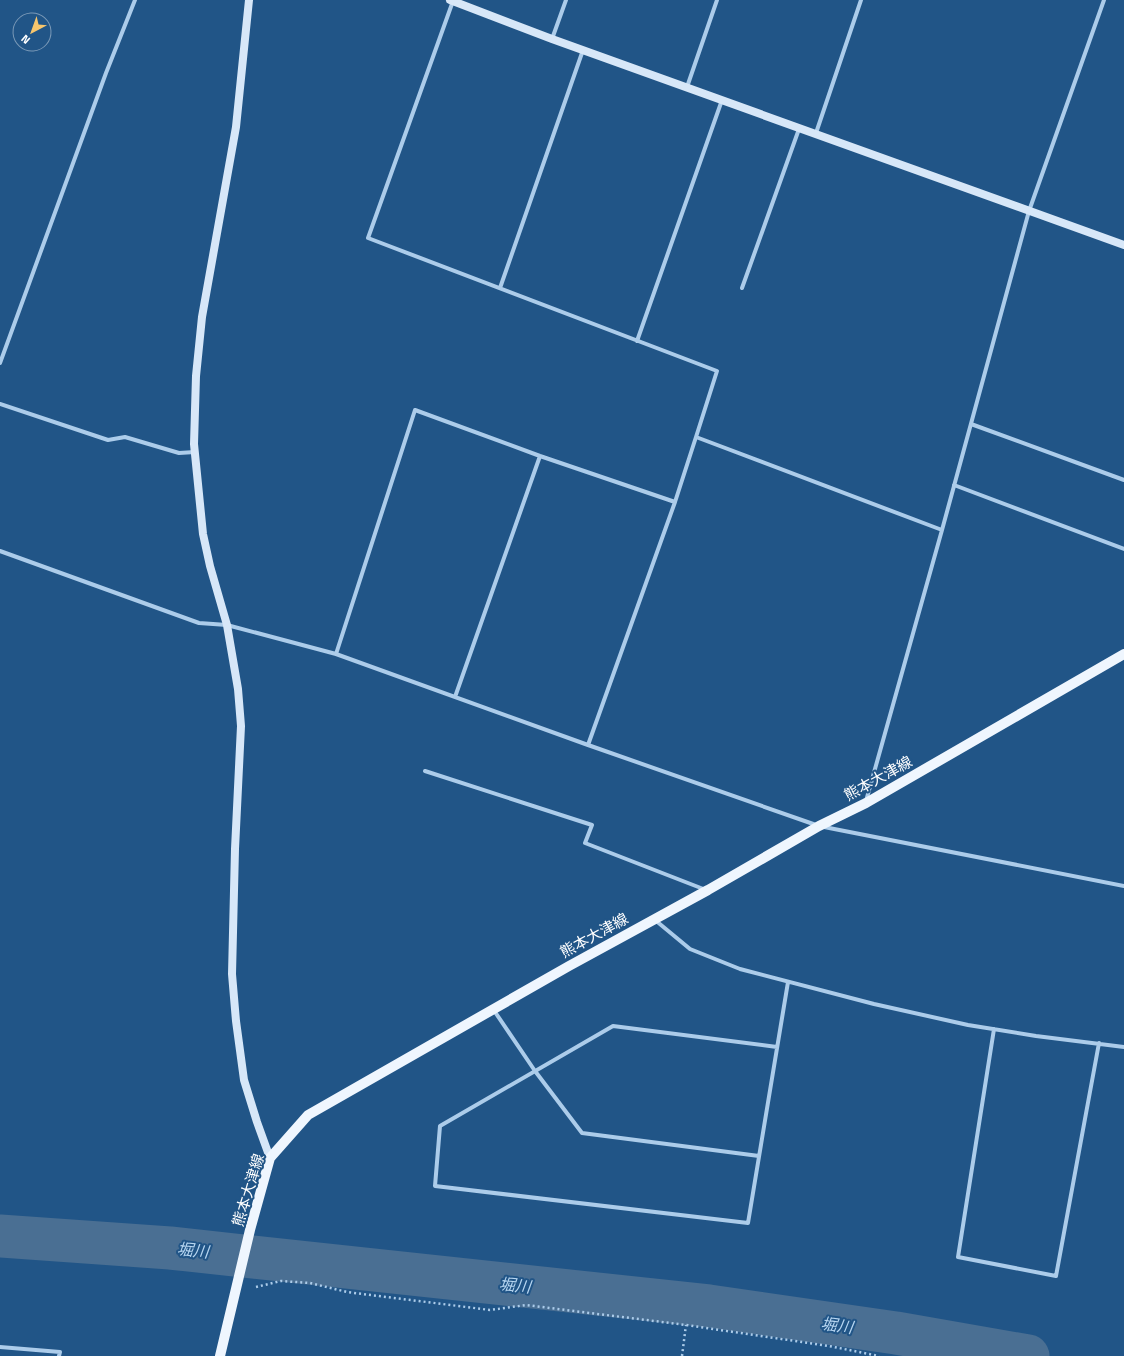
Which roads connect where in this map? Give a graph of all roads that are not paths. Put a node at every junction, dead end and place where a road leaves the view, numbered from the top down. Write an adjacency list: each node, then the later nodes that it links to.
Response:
1 (135, 0): 19 (street)
2 (248, 0): 23 (street)
3 (451, 0): 8 (street); 16 (street)
4 (566, 0): 8 (street)
5 (717, 0): 10 (street)
6 (861, 0): 13 (street)
7 (1104, 0): 14 (street)
8 (552, 39): 9 (street)
9 (583, 50): 10 (street); 16 (street)
10 (687, 87): 11 (street)
11 (722, 99): 12 (street); 18 (street)
12 (799, 128): 13 (street); 17 (street)
13 (816, 134): 14 (street)
14 (1029, 211): 15 (street); 21 (street)
15 (1124, 245)
16 (500, 288): 18 (street)
17 (742, 288)
18 (637, 341): 22 (street)
19 (0, 363)
20 (0, 404): 23 (street)
21 (971, 424): 25 (street); 26 (street)
22 (696, 437): 27 (street); 28 (street)
23 (195, 452): 31 (street)
24 (540, 456): 27 (street); 32 (street); 34 (street)
25 (1124, 480)
26 (954, 485): 28 (street); 29 (street)
27 (675, 502): 35 (street)
28 (942, 530): 37 (street)
29 (1124, 549)
30 (0, 551): 31 (street)
31 (227, 625): 32 (street); 50 (street)
32 (336, 654): 34 (street)
33 (1124, 654): 37 (main road, 熊本大津線)
34 (455, 697): 35 (street)
35 (588, 745): 38 (street)
36 (425, 771): 40 (street)
37 (866, 803): 38 (main road, 熊本大津線)
38 (819, 826): 39 (street); 40 (main road, 熊本大津線)
39 (1124, 886)
40 (708, 890): 41 (main road, 熊本大津線)
41 (654, 919): 42 (street); 43 (main road, 熊本大津線)
42 (788, 982): 44 (street); 47 (street)
43 (493, 1009): 48 (street); 50 (main road, 熊本大津線)
44 (994, 1029): 45 (street); 45 (street)
45 (1099, 1043): 46 (street)
46 (1124, 1046)
47 (777, 1047): 48 (street); 49 (street)
48 (535, 1071): 49 (street); 49 (street)
49 (759, 1156)
50 (270, 1158): 53 (main road, 熊本大津線)
51 (0, 1347): 52 (street)
52 (59, 1356)
53 (220, 1356)

